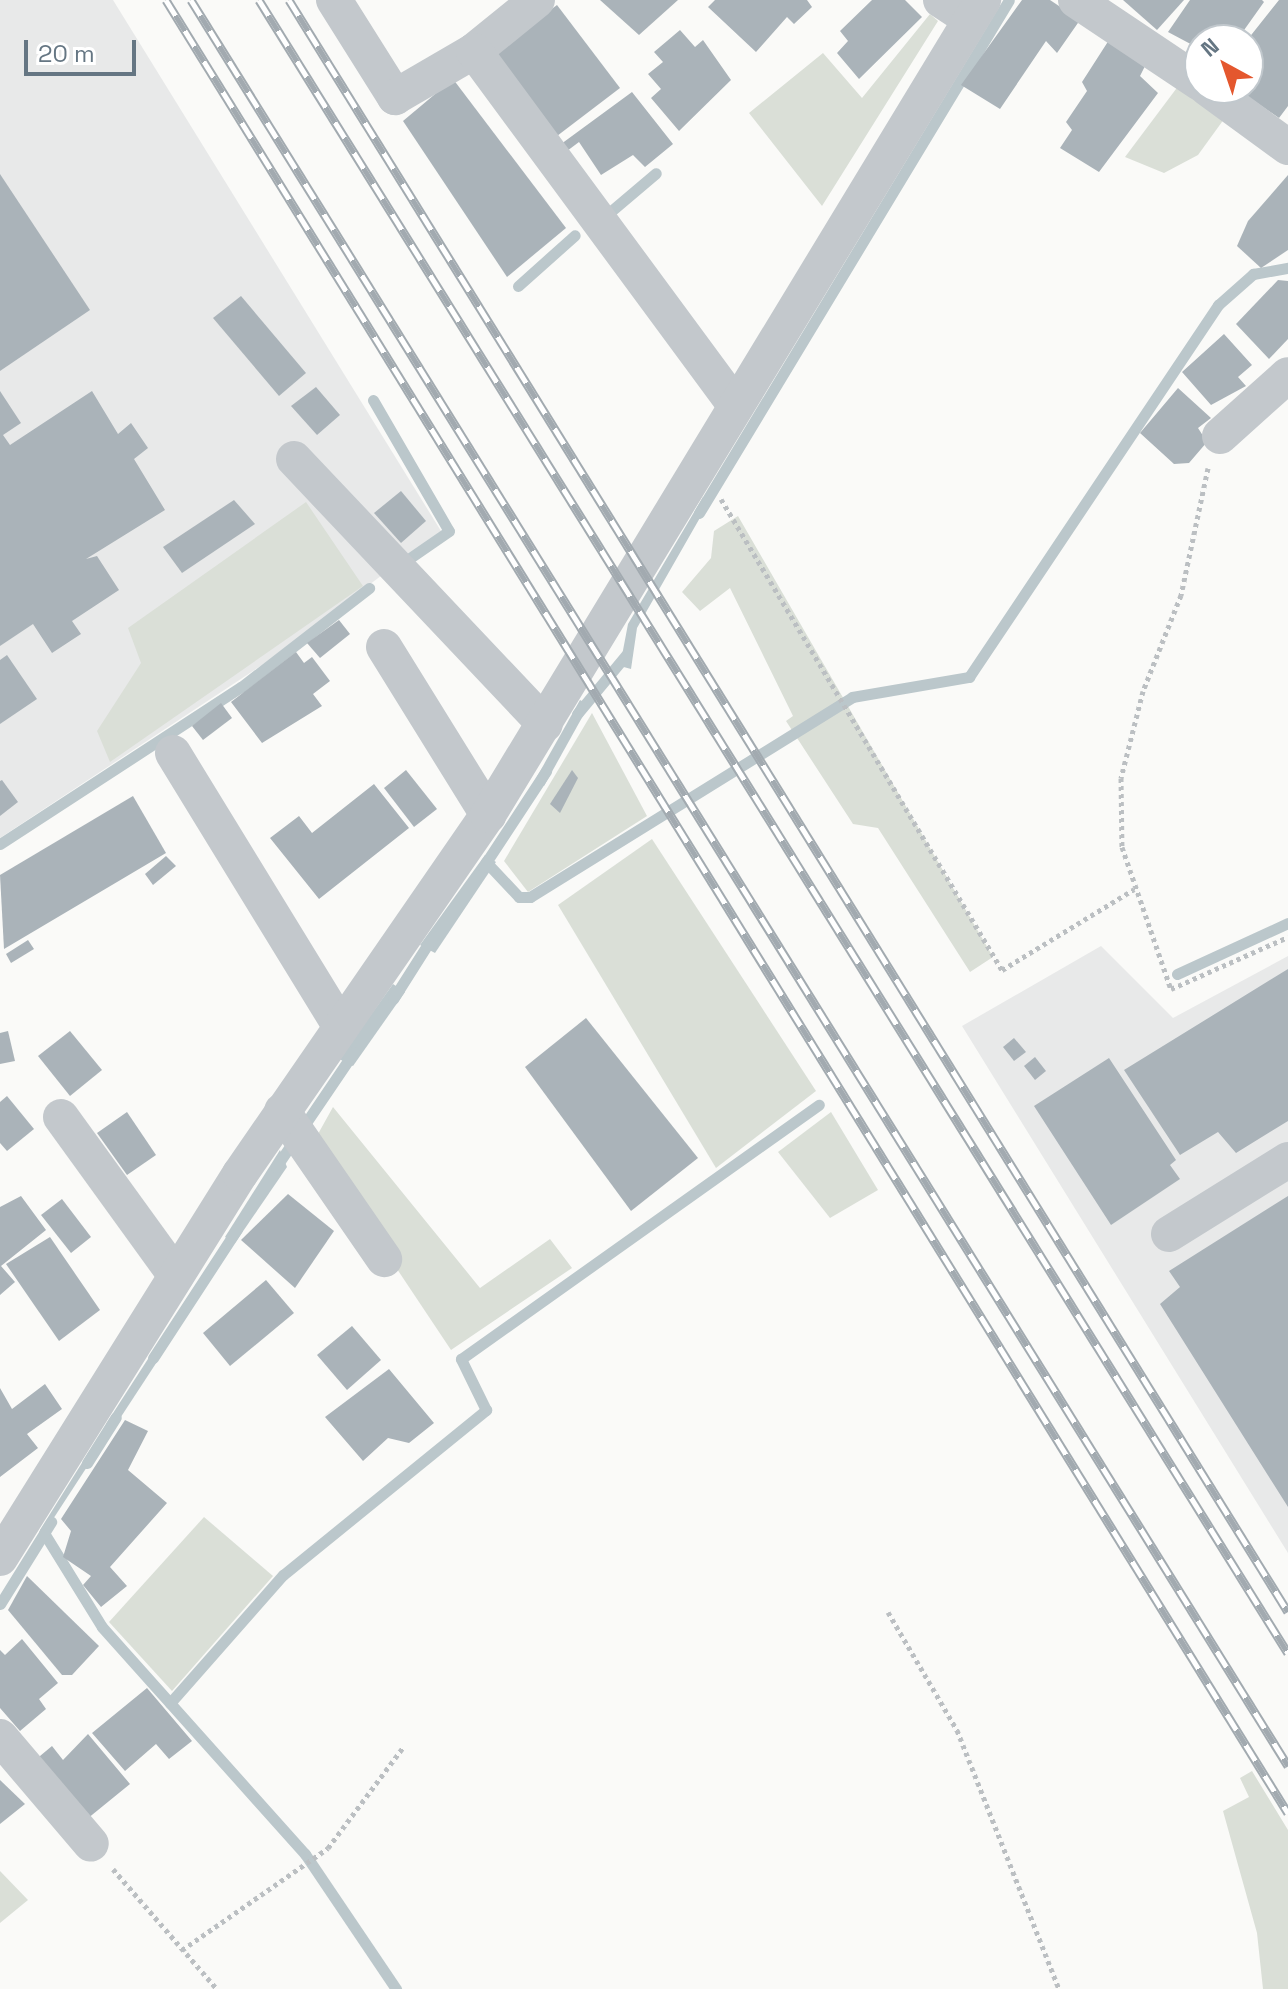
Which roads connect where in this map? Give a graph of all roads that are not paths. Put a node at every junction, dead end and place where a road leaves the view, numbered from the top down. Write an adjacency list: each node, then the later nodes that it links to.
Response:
1 (334, 0): 5 (street)
2 (537, 0): 5 (street)
3 (1076, 0): 6 (street)
4 (965, 6): 10 (street)
5 (474, 51): 10 (street)
6 (1184, 72)
7 (1229, 104): 8 (street)
8 (1288, 147)
9 (1288, 375): 11 (street)
10 (735, 405): 14 (street)
11 (1220, 436)
12 (294, 459): 14 (street)
13 (384, 647): 16 (street)
14 (545, 724): 16 (street)
15 (173, 753): 17 (street)
16 (488, 815): 17 (street)
17 (341, 1027): 18 (street)
18 (282, 1111): 22 (street); 23 (street)
19 (61, 1117): 23 (street)
20 (1288, 1160): 21 (street)
21 (1169, 1234)
22 (384, 1259)
23 (176, 1276): 24 (street)
24 (0, 1558)
25 (0, 1737): 26 (street)
26 (91, 1844)

